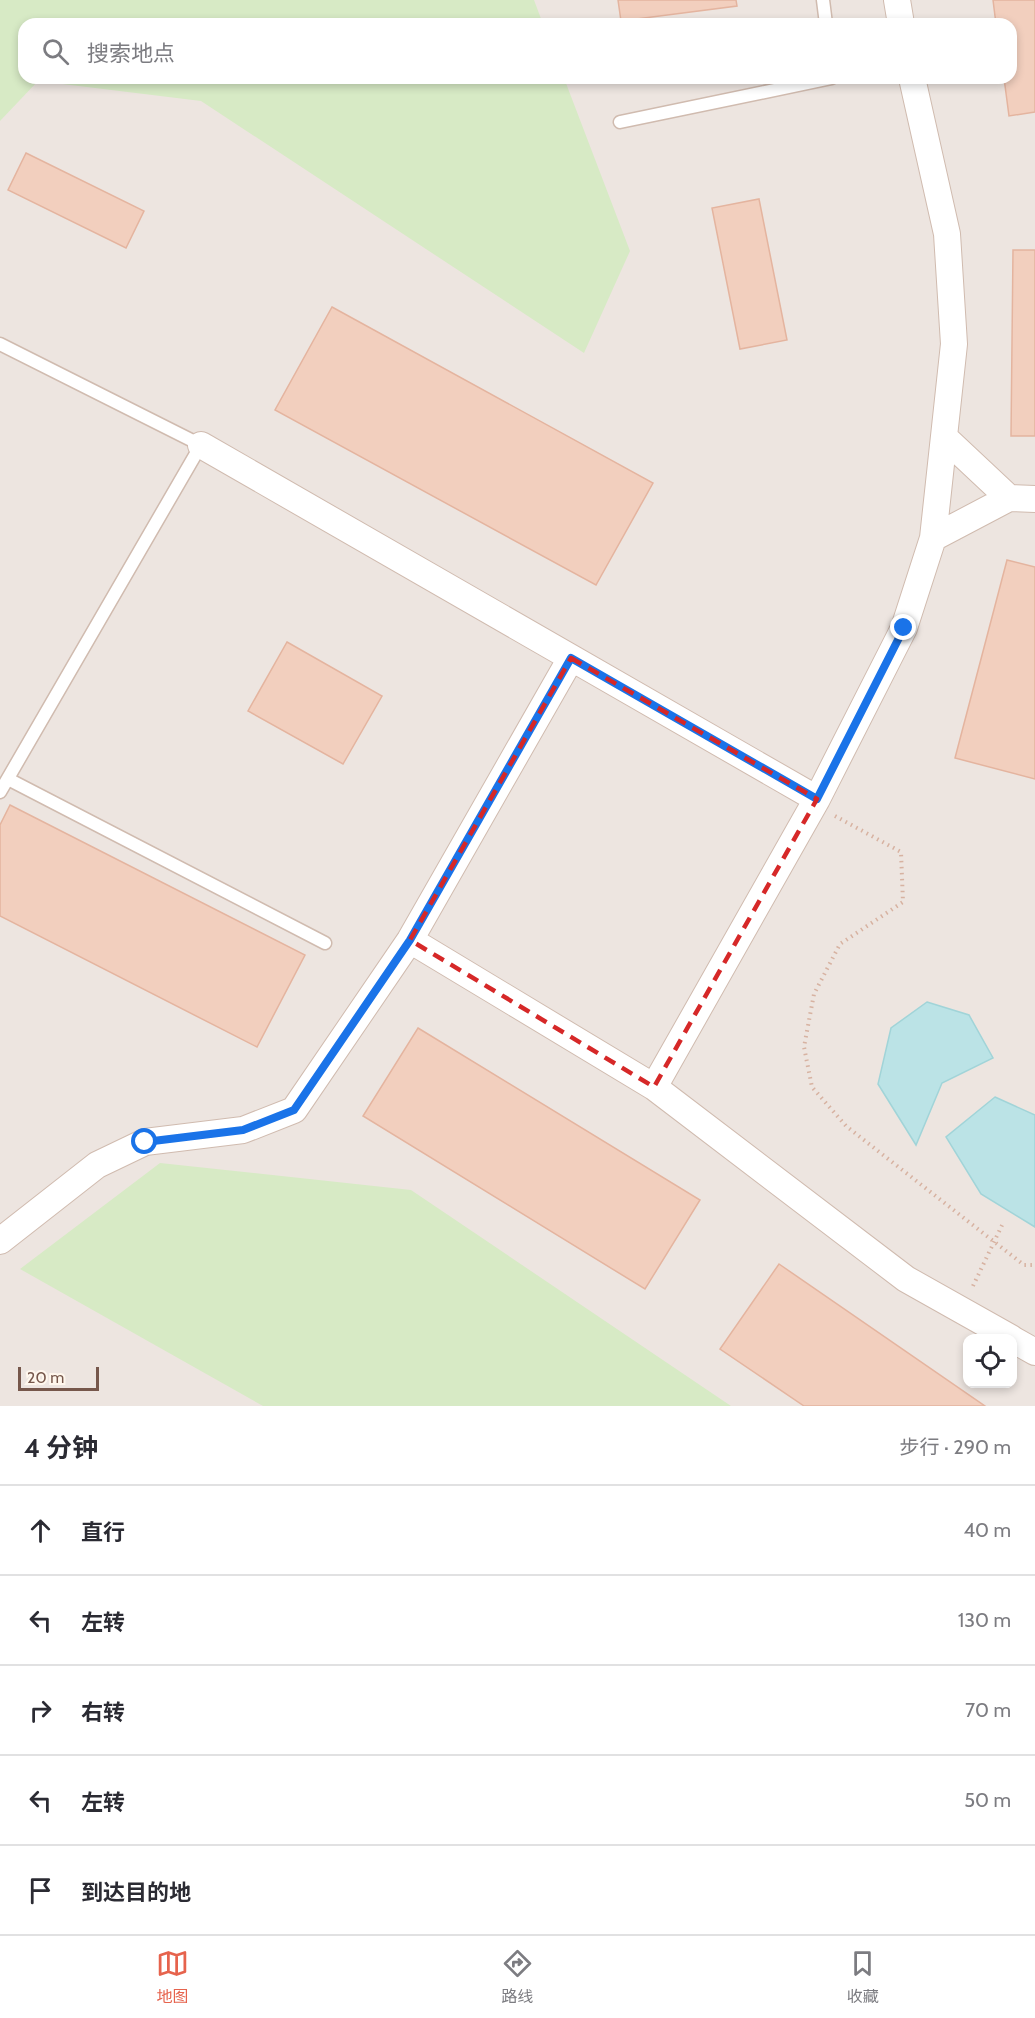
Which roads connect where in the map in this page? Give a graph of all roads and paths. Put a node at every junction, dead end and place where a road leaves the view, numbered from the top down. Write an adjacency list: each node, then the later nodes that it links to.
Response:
1 (823, 0): 3 (lane)
2 (897, 0): 4 (street)
3 (825, 18)
4 (901, 18)
5 (803, 84): 7 (lane)
6 (913, 84): 9 (street)
7 (620, 122)
8 (0, 344): 10 (lane)
9 (945, 438): 11 (street); 13 (street)
10 (201, 445): 14 (street); 15 (lane)
11 (1009, 498): 12 (street); 13 (street)
12 (1035, 498)
13 (933, 538): 17 (street)
14 (571, 658): 17 (street); 18 (street)
15 (8, 779): 16 (lane); 19 (lane)
16 (0, 792)
17 (826, 807): 20 (street); 23 (path)
18 (410, 940): 20 (street); 22 (street)
19 (325, 943)
20 (654, 1087): 25 (street)
21 (1004, 1221): 24 (path, bridge)
22 (0, 1241)
23 (1035, 1264)
24 (973, 1286)
25 (1003, 1334)
26 (1017, 1342): 27 (street)
27 (1035, 1352)

